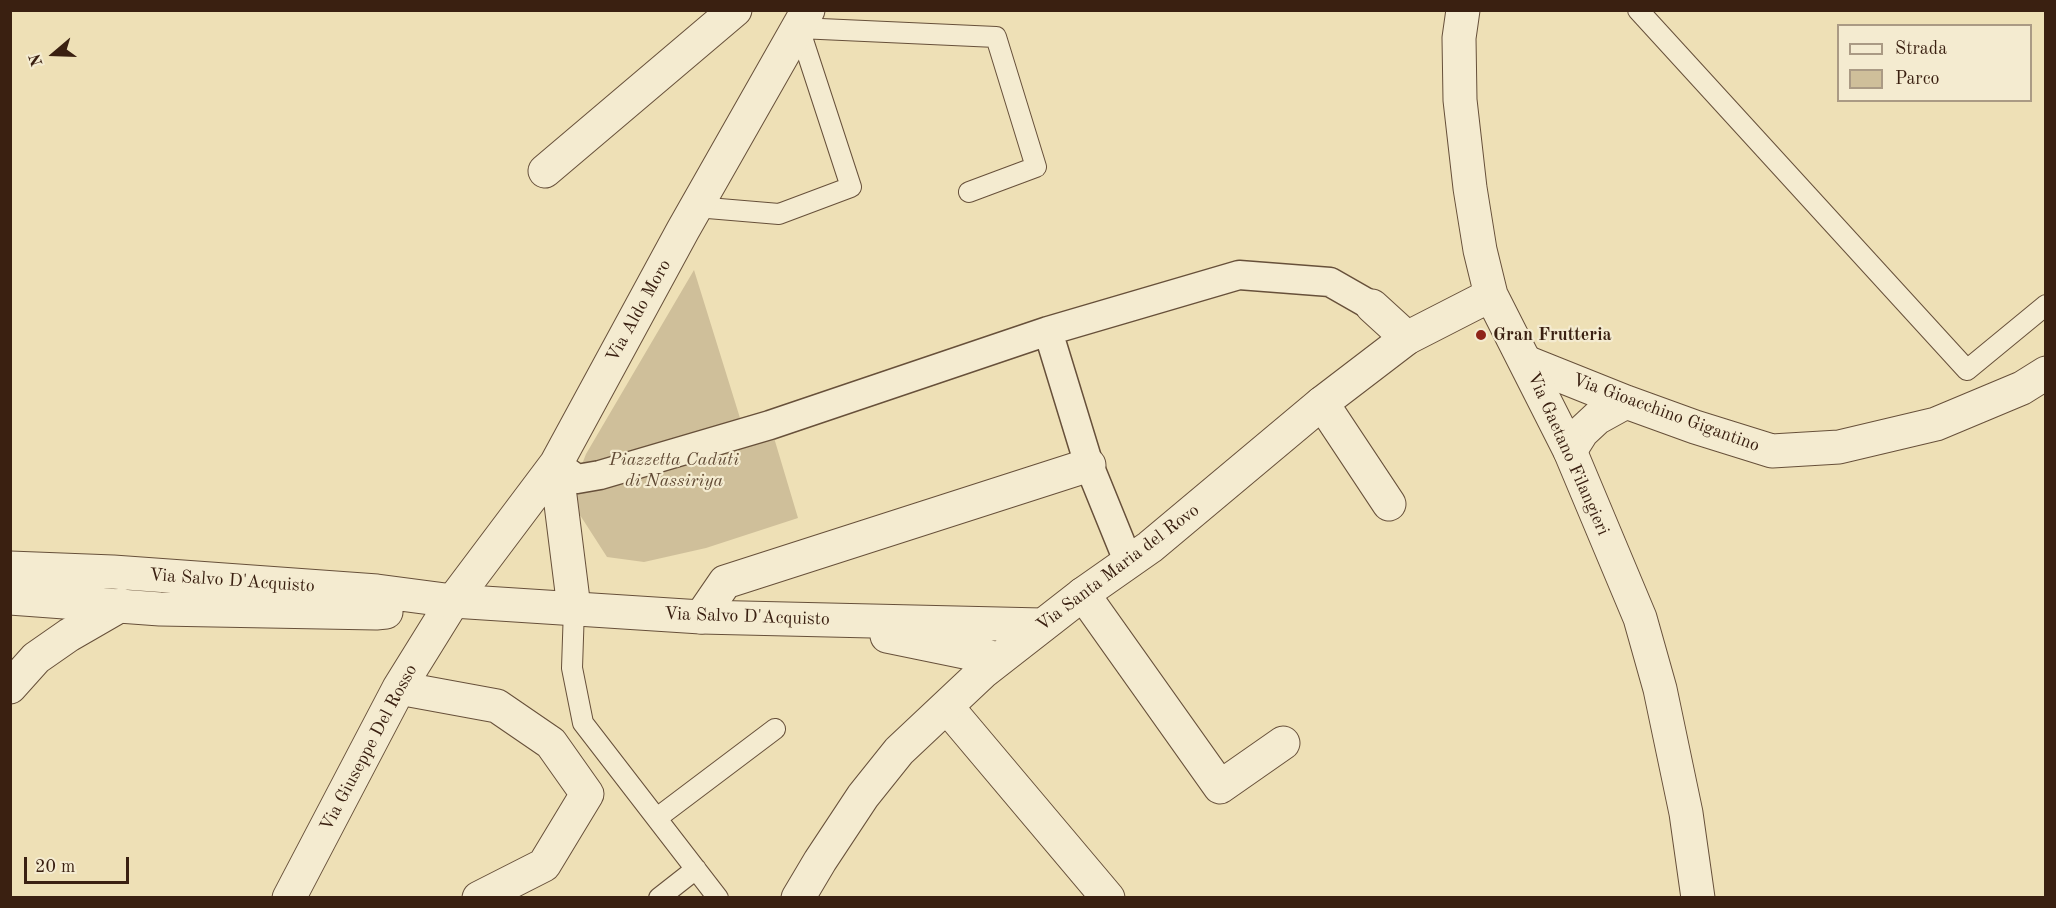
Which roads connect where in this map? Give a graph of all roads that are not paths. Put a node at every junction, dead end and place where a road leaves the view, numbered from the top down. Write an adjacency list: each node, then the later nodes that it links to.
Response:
1 (735, 10): 5 (street)
2 (1463, 10): 8 (street, Via Gaetano Filangieri)
3 (1638, 10): 9 (lane)
4 (803, 19): 6 (lane); 7 (street, Via Aldo Moro); 7 (lane)
5 (545, 171)
6 (969, 192)
7 (696, 207): 18 (street, Via Aldo Moro)
8 (1491, 295): 12 (street, Via Santa Maria del Rovo); 13 (street, Via Gaetano Filangieri)
9 (2046, 305)
10 (1372, 306): 11 (street); 12 (street)
11 (1048, 331): 18 (street); 19 (street)
12 (1407, 338): 16 (street, Via Santa Maria del Rovo)
13 (1526, 362): 15 (street, Via Gioacchino Gigantino); 17 (street, Via Gaetano Filangieri)
14 (2046, 373): 15 (street, Via Gioacchino Gigantino)
15 (1626, 402): 17 (street)
16 (1322, 403): 20 (street); 21 (street, Via Santa Maria del Rovo)
17 (1570, 451): 45 (street, Via Gaetano Filangieri)
18 (556, 465): 25 (street, Via Aldo Moro); 27 (street)
19 (1089, 465): 21 (street); 28 (street)
20 (1389, 504)
21 (1128, 561): 23 (street, Via Santa Maria del Rovo)
22 (10, 568): 25 (street, Via Salvo D'Acquisto)
23 (1083, 594): 30 (street, Via Santa Maria del Rovo); 36 (street)
24 (10, 598): 26 (street, Via Salvo D'Acquisto)
25 (453, 601): 26 (street, Via Salvo D'Acquisto); 27 (street, Via Salvo D'Acquisto); 33 (street, Via Giuseppe Del Rosso)
26 (121, 605): 32 (street)
27 (574, 608): 28 (street, Via Salvo D'Acquisto); 37 (lane)
28 (701, 617): 29 (street, Via Salvo D'Acquisto)
29 (803, 620): 30 (street, Via Salvo D'Acquisto); 31 (street)
30 (1042, 625): 31 (street, Via Santa Maria del Rovo)
31 (999, 659): 34 (street, Via Santa Maria del Rovo)
32 (10, 687)
33 (399, 688): 39 (street, Via Giuseppe Del Rosso); 40 (street)
34 (946, 707): 43 (street, Via Santa Maria del Rovo); 44 (street)
35 (775, 729): 37 (lane)
36 (1283, 742)
37 (657, 818): 38 (lane)
38 (696, 869): 41 (lane); 42 (lane)
39 (289, 897)
40 (479, 897)
41 (659, 897)
42 (718, 897)
43 (798, 897)
44 (1108, 897)
45 (1698, 897)

